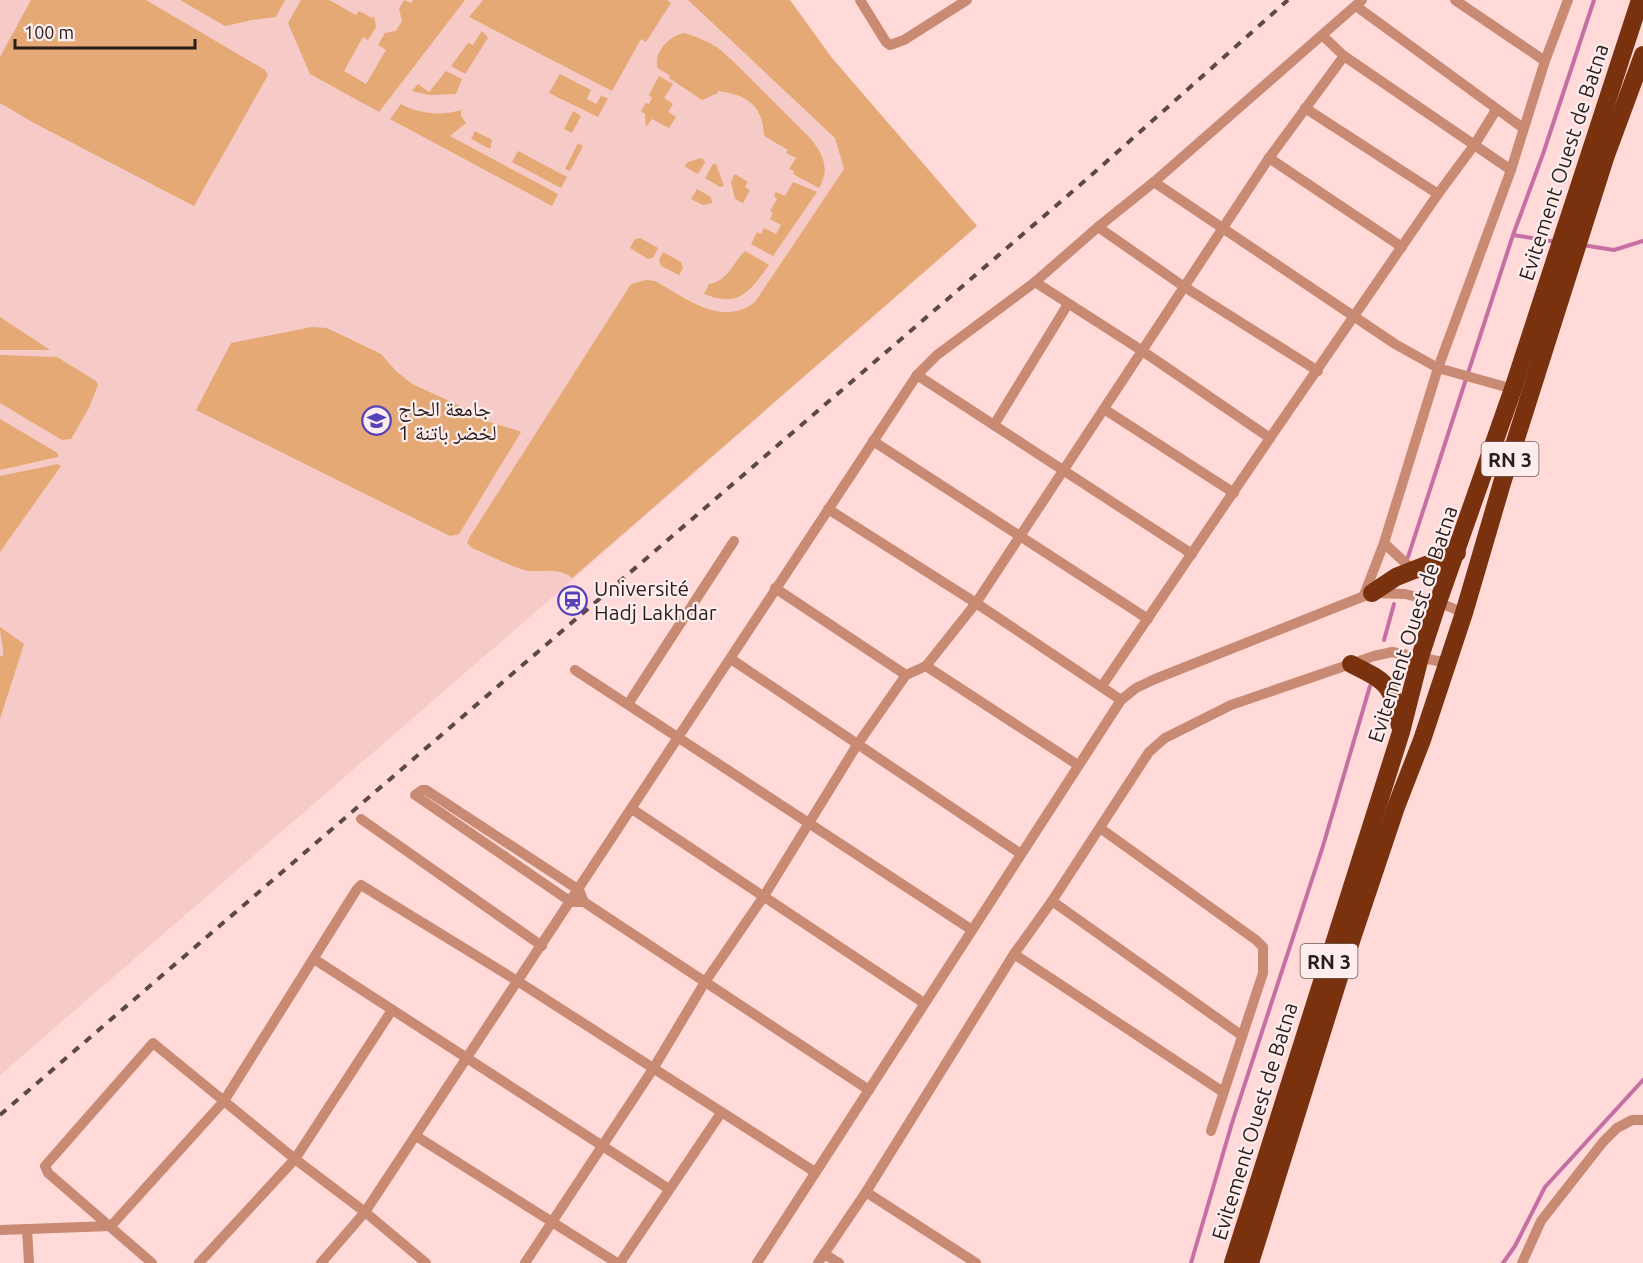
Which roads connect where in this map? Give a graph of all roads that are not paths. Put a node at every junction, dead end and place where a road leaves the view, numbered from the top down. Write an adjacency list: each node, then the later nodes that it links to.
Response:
1 (860, 0): 2 (street)
2 (967, 0)
3 (1455, 0): 10 (street)
4 (1568, 0): 10 (street)
5 (1640, 0): 22 (highway, Evitement Ouest de Batna / RN 3)
6 (1359, 3): 7 (street); 12 (street)
7 (1323, 36): 9 (street); 17 (street)
8 (1643, 55): 22 (highway, Evitement Ouest de Batna / RN 3)
9 (1344, 56): 11 (street); 14 (street)
10 (1545, 60): 13 (street)
11 (1305, 108): 15 (street); 18 (street)
12 (1496, 110): 13 (street); 14 (street)
13 (1523, 128): 16 (street)
14 (1475, 144): 16 (street); 18 (street)
15 (1269, 159): 20 (street); 21 (street)
16 (1510, 170): 28 (street)
17 (1154, 182): 19 (street); 20 (street)
18 (1438, 194): 21 (street)
19 (1098, 227): 23 (street); 24 (street)
20 (1223, 230): 24 (street); 26 (street)
21 (1402, 247): 26 (street)
22 (1568, 248): 31 (highway, Evitement Ouest de Batna / RN 3); 49 (highway, Evitement Ouest de Batna / RN 3)
23 (1035, 282): 25 (street); 30 (street)
24 (1183, 286): 27 (street); 29 (street)
25 (1068, 304): 27 (street); 33 (street)
26 (1355, 317): 28 (street); 29 (street)
27 (1141, 350): 32 (street); 34 (street)
28 (1438, 368): 31 (street); 41 (street)
29 (1318, 371): 34 (street)
30 (917, 375): 33 (street); 35 (street)
31 (1513, 389): 42 (highway, Evitement Ouest de Batna / RN 3)
32 (1104, 409): 36 (street); 37 (street)
33 (994, 425): 36 (street)
34 (1270, 438): 37 (street)
35 (873, 441): 38 (street); 39 (street)
36 (1063, 470): 39 (street); 43 (street)
37 (1234, 493): 43 (street)
38 (828, 509): 45 (street); 48 (street)
39 (1020, 536): 48 (street); 50 (street)
40 (734, 541): 60 (street)
41 (1384, 543): 44 (street); 46 (street)
42 (1457, 553): 44 (highway); 47 (highway, Evitement Ouest de Batna / RN 3)
43 (1192, 554): 50 (street)
44 (1413, 570): 46 (highway)
45 (775, 588): 52 (street); 57 (street)
46 (1368, 594): 47 (street); 59 (street)
47 (1438, 602): 49 (street); 51 (highway, Evitement Ouest de Batna / RN 3)
48 (976, 603): 55 (street); 58 (street)
49 (1464, 613): 53 (highway, Evitement Ouest de Batna / RN 3)
50 (1148, 620): 58 (street)
51 (1420, 657): 53 (street); 54 (street); 61 (highway, Evitement Ouest de Batna / RN 3)
52 (731, 659): 62 (street); 63 (street)
53 (1448, 663): 115 (highway, Evitement Ouest de Batna / RN 3)
54 (1351, 664): 61 (highway); 68 (street)
55 (926, 666): 57 (street); 64 (street)
56 (575, 670): 60 (street)
57 (906, 675): 63 (street)
58 (1102, 686): 59 (street)
59 (1121, 700): 64 (street)
60 (628, 704): 62 (street)
61 (1401, 732): 114 (highway, Evitement Ouest de Batna / RN 3)
62 (679, 737): 65 (street); 67 (street)
63 (857, 746): 67 (street); 69 (street)
64 (1078, 765): 69 (street)
65 (632, 809): 70 (street); 71 (street)
66 (361, 819): 76 (street)
67 (810, 822): 71 (street); 75 (street)
68 (1100, 828): 74 (street); 83 (street)
69 (1021, 854): 75 (street)
70 (579, 890): 72 (street); 72 (street); 73 (street)
71 (764, 896): 80 (street); 81 (street)
72 (572, 902): 73 (street); 76 (street)
73 (584, 902): 80 (street)
74 (1052, 902): 77 (street); 83 (street)
75 (972, 930): 81 (street)
76 (542, 946): 79 (street)
77 (1014, 954): 87 (street); 97 (street)
78 (314, 959): 79 (street); 82 (street); 88 (street)
79 (519, 982): 84 (street); 85 (street)
80 (705, 982): 85 (street); 86 (street)
81 (924, 1003): 86 (street)
82 (392, 1010): 84 (street); 94 (street)
83 (1241, 1035): 87 (street)
84 (468, 1059): 92 (street); 93 (street)
85 (653, 1069): 89 (street); 93 (street)
86 (869, 1090): 95 (street)
87 (1222, 1092): 91 (street)
88 (224, 1101): 94 (street); 100 (street); 100 (street)
89 (721, 1113): 95 (street); 96 (street)
90 (1643, 1120): 116 (street)
91 (1211, 1131)
92 (416, 1136): 98 (street); 99 (street)
93 (603, 1146): 96 (street); 99 (street)
94 (295, 1160): 98 (street); 106 (street)
95 (815, 1172): 111 (street)
96 (669, 1189): 110 (street)
97 (866, 1192): 103 (street); 113 (street)
98 (365, 1212): 107 (street); 108 (street)
99 (553, 1221): 109 (street); 110 (street)
100 (111, 1226): 101 (street); 105 (street)
101 (27, 1229): 102 (street); 104 (street)
102 (0, 1230)
103 (821, 1258): 112 (street)
104 (29, 1263)
105 (152, 1263)
106 (199, 1263)
107 (321, 1263)
108 (428, 1263)
109 (525, 1263)
110 (619, 1263)
111 (757, 1263)
112 (839, 1263)
113 (976, 1263)
114 (1233, 1263)
115 (1250, 1263)
116 (1522, 1263)

